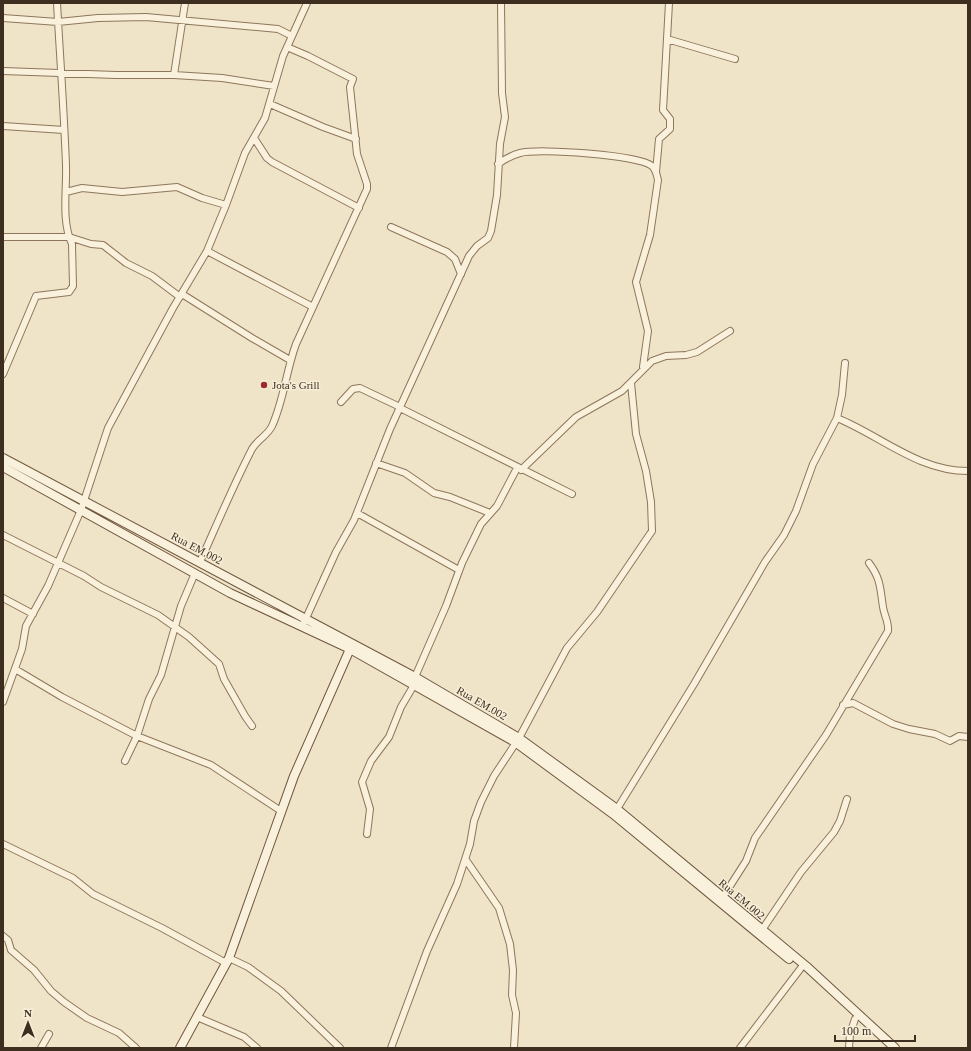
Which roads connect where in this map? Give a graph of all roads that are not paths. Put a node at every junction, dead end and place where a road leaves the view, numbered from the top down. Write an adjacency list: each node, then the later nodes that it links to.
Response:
1 (57, 3): 8 (street)
2 (185, 3): 7 (street)
3 (307, 3): 9 (street)
4 (501, 3): 22 (street)
5 (669, 3): 10 (street)
6 (3, 18): 8 (street)
7 (181, 19): 8 (street); 9 (street); 15 (street)
8 (58, 22): 14 (street)
9 (292, 36): 11 (street)
10 (667, 39): 12 (street); 23 (street)
11 (287, 47): 16 (street); 21 (street)
12 (735, 59)
13 (3, 71): 14 (street)
14 (61, 74): 15 (street); 19 (street)
15 (174, 75): 16 (street)
16 (274, 86): 17 (street)
17 (270, 104): 20 (street); 21 (street)
18 (3, 126): 19 (street)
19 (64, 130): 24 (street)
20 (254, 138): 25 (street); 26 (street)
21 (356, 139): 26 (street)
22 (498, 164): 23 (street); 31 (street)
23 (656, 172): 37 (street)
24 (66, 192): 25 (street); 29 (street)
25 (226, 205): 30 (street)
26 (359, 208): 33 (street)
27 (391, 226): 31 (street)
28 (3, 237): 29 (street)
29 (69, 237): 32 (street); 38 (street)
30 (207, 251): 32 (street); 33 (street)
31 (461, 274): 41 (street)
32 (181, 296): 35 (street); 49 (street)
33 (313, 307): 35 (street)
34 (730, 331): 37 (street)
35 (290, 360): 54 (street)
36 (845, 363): 42 (street)
37 (644, 368): 39 (street)
38 (3, 374)
39 (631, 383): 46 (street); 72 (street)
40 (341, 402): 41 (street)
41 (400, 407): 44 (street); 46 (street)
42 (836, 418): 47 (street); 75 (street)
43 (3, 458): 49 (street, Rua EM.002)
44 (376, 463): 51 (street); 52 (street)
45 (3, 467): 50 (street, Rua EM.002)
46 (519, 469): 48 (street); 52 (street)
47 (968, 471)
48 (572, 494)
49 (84, 501): 50 (street); 54 (street, Rua EM.002)
50 (81, 510): 55 (street); 58 (street, Rua EM.002)
51 (357, 513): 57 (street); 61 (street)
52 (490, 513): 57 (street)
53 (3, 535): 55 (street)
54 (200, 562): 61 (street, Rua EM.002)
55 (58, 563): 60 (street); 63 (street)
56 (870, 563): 68 (street)
57 (459, 570): 66 (street)
58 (195, 573): 62 (street, Rua EM.002); 63 (street)
59 (3, 598): 60 (street)
60 (33, 614): 65 (street)
61 (306, 619): 62 (street); 66 (street, Rua EM.002)
62 (302, 627): 64 (street, Rua EM.002)
63 (175, 628): 69 (street); 70 (street)
64 (350, 649): 66 (street, Rua EM.002); 76 (street)
65 (15, 669): 67 (street); 70 (street)
66 (415, 681): 72 (street, Rua EM.002); 77 (street)
67 (3, 701)
68 (843, 705): 71 (street); 80 (street)
69 (252, 726)
70 (137, 736): 73 (street); 76 (street)
71 (968, 737)
72 (517, 740): 75 (street, Rua EM.002); 79 (street); 84 (street, Rua EM.002)
73 (125, 761)
74 (847, 799): 81 (street)
75 (617, 810): 80 (street, Rua EM.002)
76 (281, 811): 83 (street)
77 (367, 834)
78 (3, 844): 83 (street)
79 (466, 860): 93 (street); 94 (street)
80 (723, 898): 81 (street, Rua EM.002)
81 (762, 930): 98 (street, Rua EM.002)
82 (3, 936): 89 (street)
83 (227, 961): 85 (street); 92 (street)
84 (801, 968): 86 (street, Rua EM.002); 95 (street)
85 (197, 1017): 90 (street); 91 (street)
86 (855, 1019): 96 (street); 97 (street, Rua EM.002)
87 (49, 1034): 88 (street)
88 (41, 1048)
89 (136, 1048)
90 (180, 1048)
91 (257, 1048)
92 (340, 1048)
93 (391, 1048)
94 (514, 1048)
95 (740, 1048)
96 (849, 1048)
97 (888, 1048)
98 (896, 1048)

